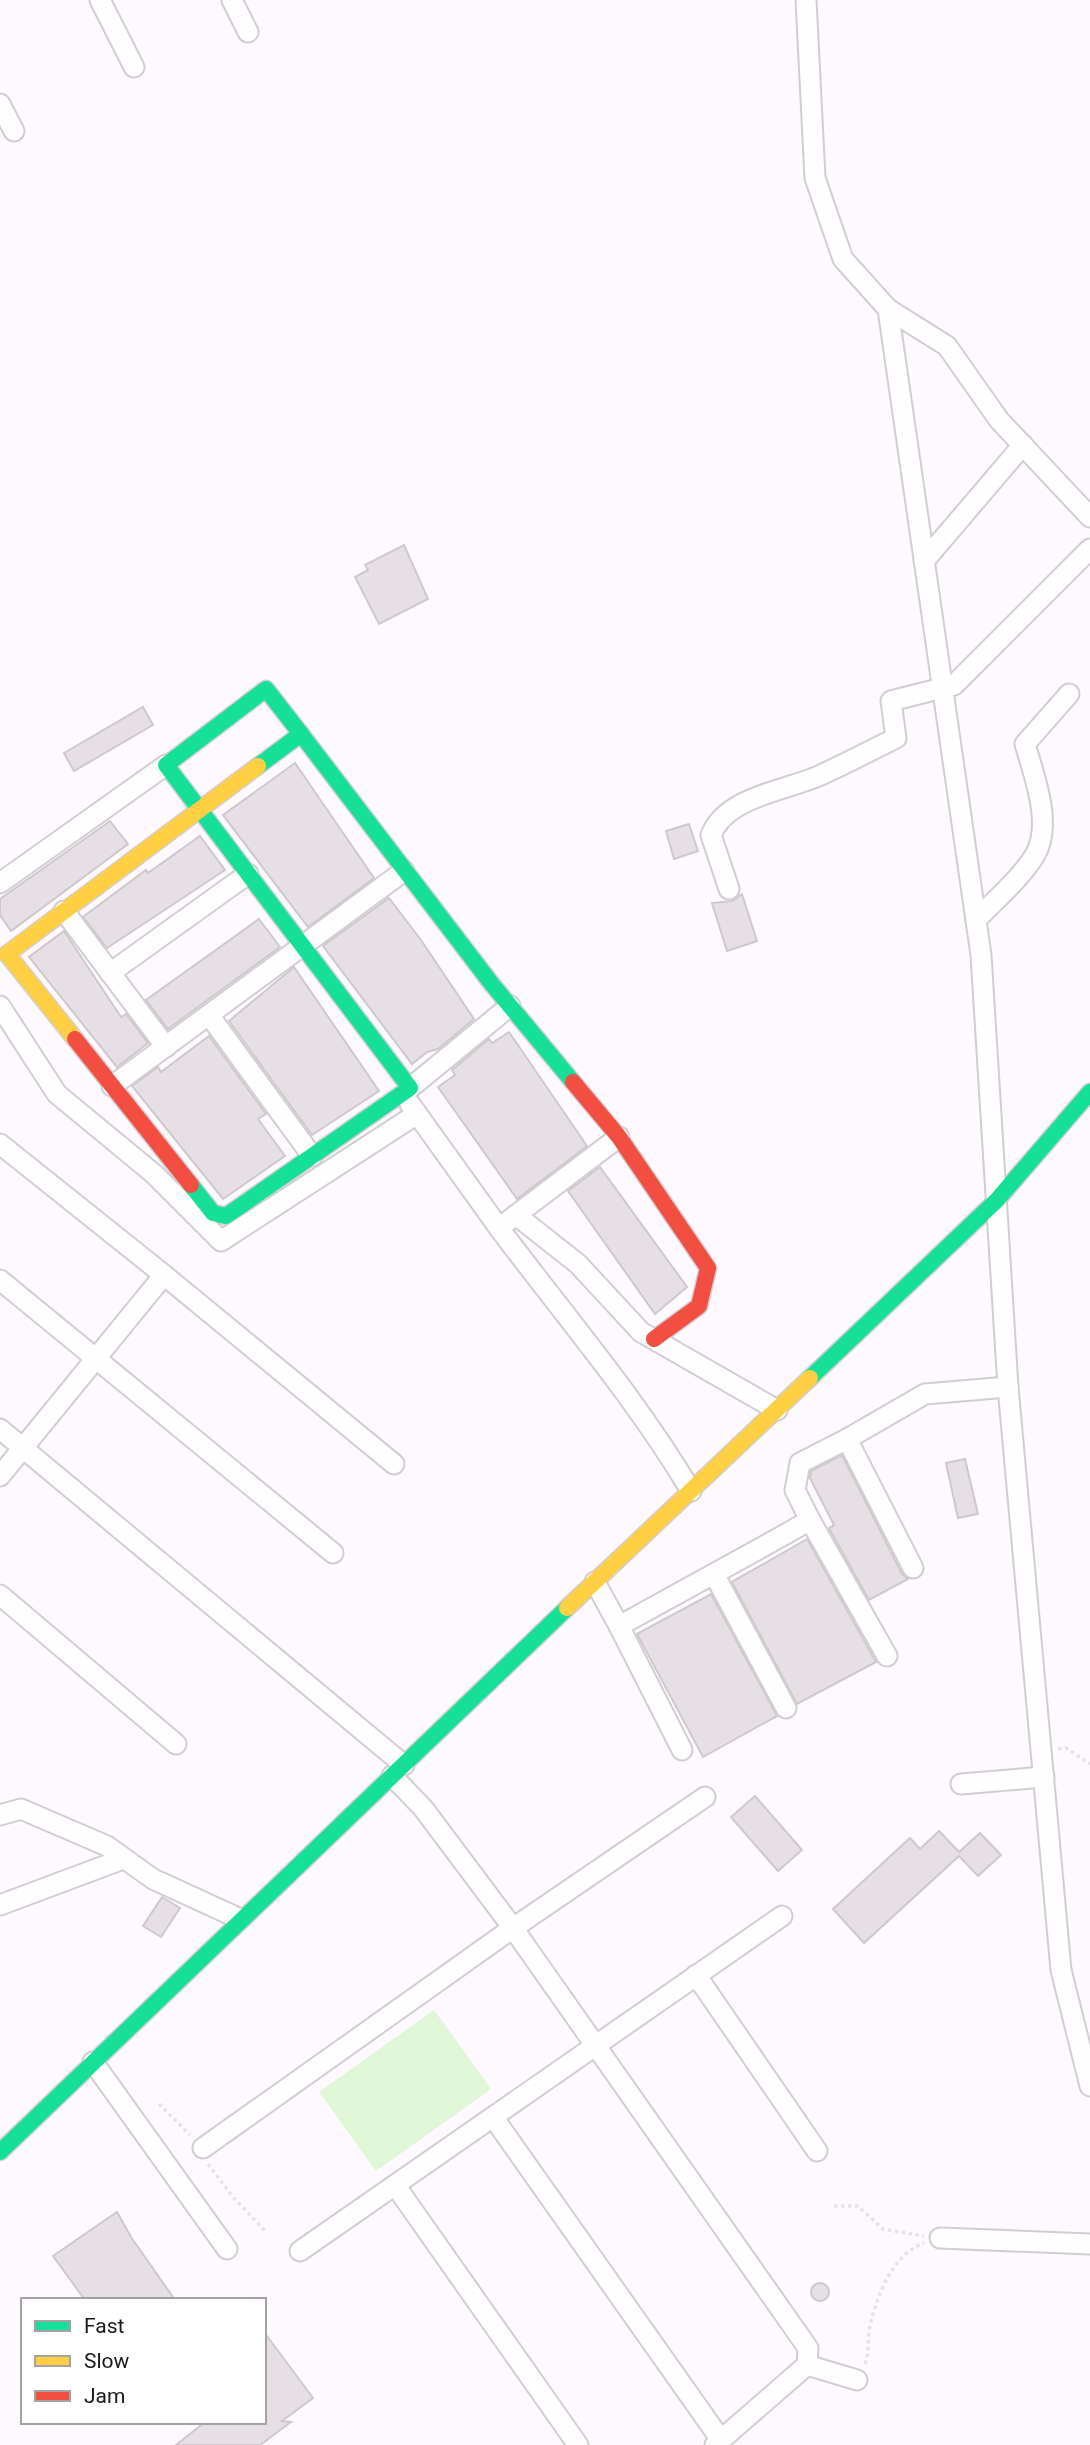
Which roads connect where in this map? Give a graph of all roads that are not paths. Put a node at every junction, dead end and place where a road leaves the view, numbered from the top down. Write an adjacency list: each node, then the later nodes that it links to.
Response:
1 (100, 0): 5 (street)
2 (232, 0): 4 (street)
3 (806, 0): 8 (street)
4 (248, 32)
5 (134, 66)
6 (0, 104): 7 (street)
7 (14, 131)
8 (888, 309): 9 (street); 12 (street)
9 (1023, 445): 10 (street); 12 (street)
10 (1090, 517)
11 (1090, 549): 13 (street)
12 (924, 561): 13 (street)
13 (943, 688): 21 (street); 23 (street)
14 (1069, 694): 23 (street)
15 (301, 734): 16 (street); 17 (street); 18 (street)
16 (166, 765): 17 (street); 20 (street)
17 (200, 810): 19 (street); 22 (street)
18 (404, 871): 25 (street); 28 (street)
19 (248, 874): 25 (street); 26 (street)
20 (0, 883)
21 (729, 888)
22 (64, 911): 24 (street); 26 (street)
23 (976, 920): 38 (street)
24 (4, 947): 31 (street)
25 (304, 947): 29 (street); 32 (street)
26 (110, 972): 30 (street)
27 (0, 1006): 34 (street)
28 (510, 1006): 32 (street); 35 (street)
29 (209, 1015): 30 (street); 37 (street)
30 (166, 1047): 31 (street)
31 (112, 1086): 37 (street)
32 (406, 1091): 34 (street); 37 (street)
33 (1090, 1092): 38 (street)
34 (418, 1114): 40 (street)
35 (619, 1137): 39 (street); 43 (street)
36 (0, 1144): 41 (street)
37 (312, 1156)
38 (997, 1200): 45 (street); 46 (street)
39 (516, 1215): 40 (street); 43 (street)
40 (499, 1228): 52 (street)
41 (164, 1275): 44 (street); 50 (street)
42 (0, 1280): 44 (street)
43 (654, 1339): 46 (street)
44 (97, 1358): 49 (street); 54 (street)
45 (1008, 1387): 48 (street); 65 (street)
46 (777, 1410): 52 (street)
47 (0, 1429): 49 (street)
48 (847, 1439): 53 (street); 55 (street)
49 (24, 1449): 51 (street); 64 (street)
50 (394, 1464)
51 (0, 1476)
52 (691, 1491): 57 (street)
53 (810, 1520): 56 (street); 60 (street)
54 (333, 1553)
55 (913, 1568)
56 (714, 1574): 59 (street); 61 (street)
57 (596, 1582): 59 (street); 64 (street)
58 (0, 1595): 62 (street)
59 (619, 1626): 63 (street)
60 (887, 1656)
61 (786, 1708)
62 (176, 1744)
63 (682, 1750)
64 (398, 1770): 72 (street); 73 (street)
65 (1044, 1777): 66 (street); 77 (street)
66 (961, 1784)
67 (705, 1797): 73 (street)
68 (0, 1815): 69 (street)
69 (123, 1859): 70 (street); 72 (street)
70 (0, 1905)
71 (782, 1916): 74 (street)
72 (238, 1918): 76 (street)
73 (513, 1928): 75 (street); 79 (street)
74 (696, 1975): 75 (street); 80 (street)
75 (594, 2046): 78 (street); 87 (street)
76 (93, 2062): 81 (street); 85 (street)
77 (1090, 2086)
78 (493, 2117): 82 (street); 89 (street)
79 (204, 2148)
80 (817, 2151)
81 (0, 2152)
82 (395, 2185): 86 (street); 90 (street)
83 (940, 2238): 84 (street)
84 (1090, 2244)
85 (227, 2249)
86 (300, 2252)
87 (807, 2365): 88 (street); 89 (street)
88 (857, 2380)
89 (718, 2443)
90 (578, 2445)

